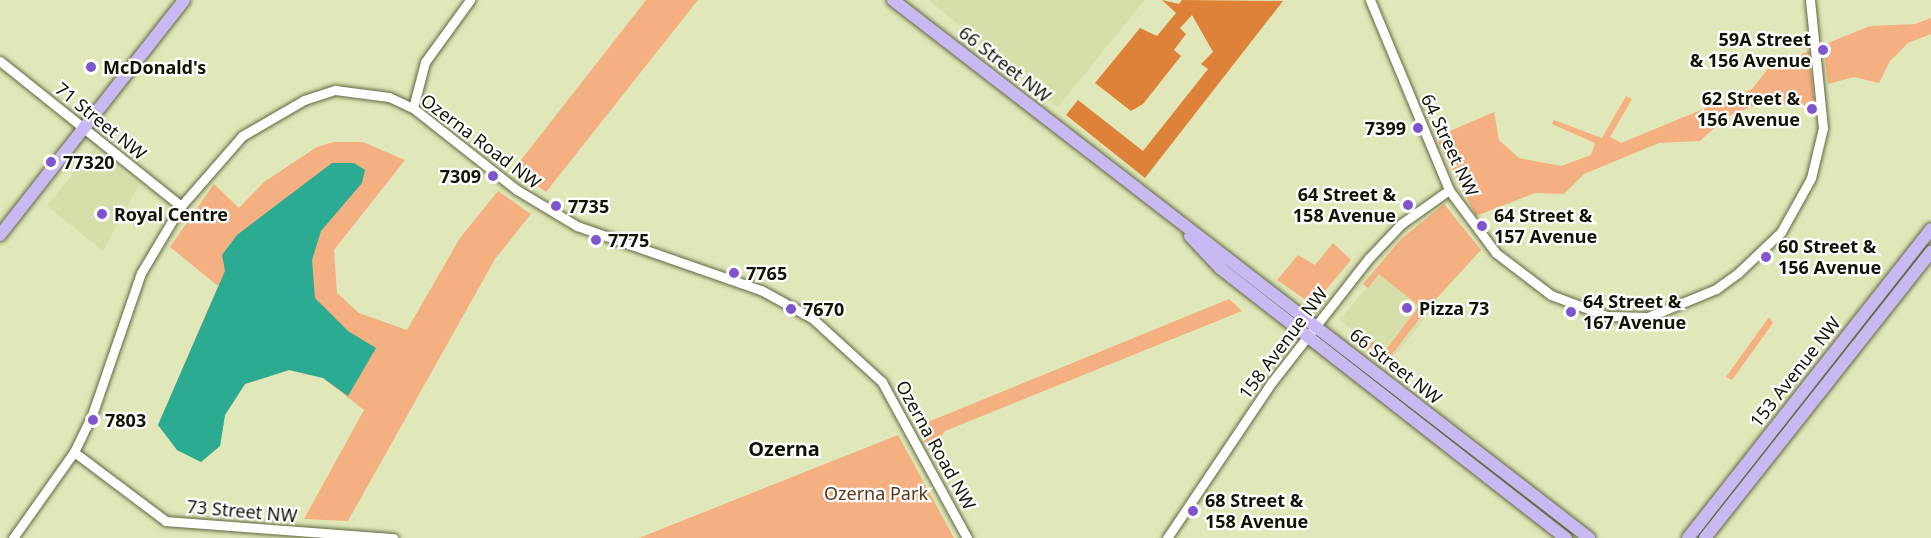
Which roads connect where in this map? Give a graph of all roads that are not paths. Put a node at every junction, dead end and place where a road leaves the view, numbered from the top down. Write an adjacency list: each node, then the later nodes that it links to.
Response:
1 (184, 0): 8 (main road)
2 (470, 0): 7 (street)
3 (893, 0): 14 (main road, 66 Street NW)
4 (1370, 0): 9 (street, 64 Street NW)
5 (1810, 0): 9 (street, 64 Street NW)
6 (0, 61): 8 (street, 71 Street NW)
7 (413, 108): 10 (street, Ozerna Road NW); 20 (street, Ozerna Road NW)
8 (84, 129): 10 (street, 71 Street NW); 12 (main road)
9 (1449, 190): 14 (street, 158 Avenue NW)
10 (181, 206): 15 (street, Ozerna Road NW)
11 (1931, 229): 16 (main road, 153 Avenue NW)
12 (0, 235)
13 (1931, 252): 27 (main road, 153 Avenue NW)
14 (1312, 332): 17 (main road, 66 Street NW); 21 (street, 158 Avenue NW); 24 (main road, 66 Street NW)
15 (74, 452): 18 (street, Ozerna Road NW); 19 (street, 73 Street NW)
16 (1746, 465): 25 (main road); 26 (main road, 153 Avenue NW)
17 (1526, 507): 22 (main road); 23 (main road, 66 Street NW)
18 (13, 538)
19 (393, 538)
20 (967, 538)
21 (1167, 538)
22 (1557, 538)
23 (1566, 538)
24 (1589, 538)
25 (1680, 538)
26 (1688, 538)
27 (1705, 538)

